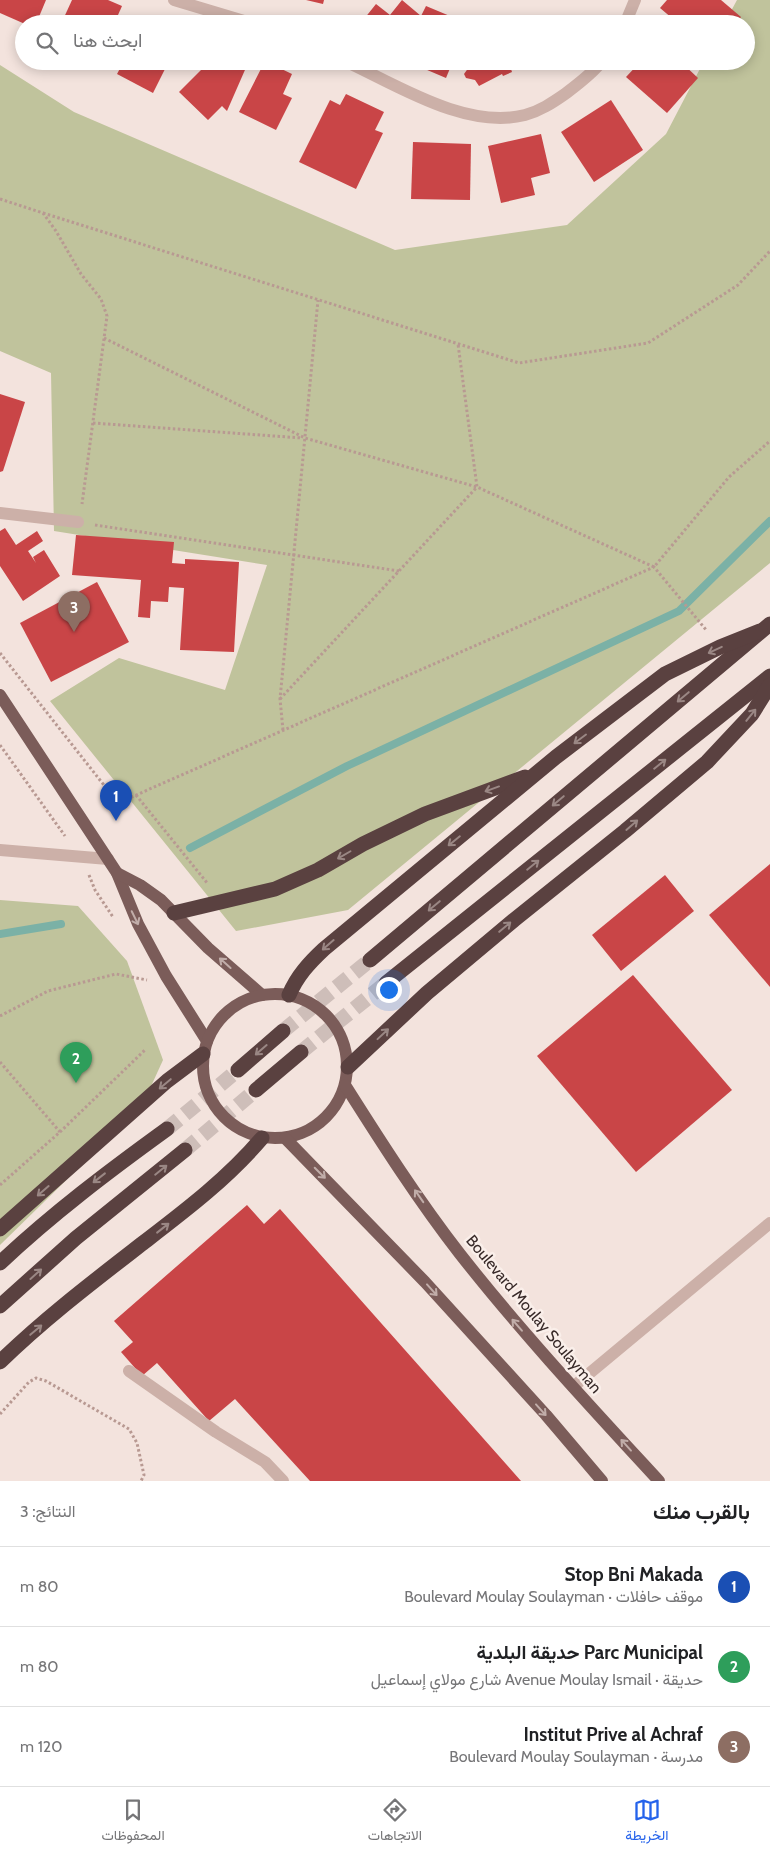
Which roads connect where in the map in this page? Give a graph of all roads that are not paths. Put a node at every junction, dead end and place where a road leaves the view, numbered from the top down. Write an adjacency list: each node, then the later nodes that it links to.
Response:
1 (174, 0): 3 (street)
2 (636, 0): 4 (street)
3 (224, 15)
4 (629, 15)
5 (364, 70): 6 (street)
6 (593, 70)
7 (0, 513): 8 (street)
8 (78, 522)
9 (765, 628): 13 (highway, one-way to 13); 18 (highway, one-way to 18)
10 (770, 676): 19 (highway, one-way to 10)
11 (770, 685): 25 (highway, one-way to 11)
12 (0, 695): 15 (main road)
13 (538, 773): 17 (highway, one-way to 17); 21 (highway, one-way to 21)
14 (0, 850): 15 (street)
15 (108, 859): 16 (main road)
16 (117, 873): 17 (main road); 23 (main road, one-way to 23)
17 (174, 913): 20 (main road, one-way to 17)
18 (370, 960)
19 (386, 983)
20 (262, 995): 21 (main road); 23 (main road)
21 (289, 995): 25 (main road)
22 (283, 1031): 26 (highway, one-way to 26)
23 (205, 1048): 30 (main road); 34 (highway, one-way to 34)
24 (301, 1052): 28 (highway)
25 (348, 1067): 27 (main road)
26 (238, 1070)
27 (345, 1085): 31 (main road); 39 (main road, Boulevard Moulay Soulayman, one-way to 27)
28 (256, 1090)
29 (167, 1129): 35 (highway, one-way to 35)
30 (262, 1138): 31 (main road); 37 (highway, one-way to 30)
31 (285, 1138): 41 (main road, one-way to 41)
32 (185, 1150): 36 (highway, one-way to 32)
33 (770, 1223): 39 (street)
34 (0, 1229)
35 (0, 1263)
36 (0, 1306)
37 (0, 1362)
38 (129, 1371): 40 (street)
39 (573, 1387): 42 (main road, Boulevard Moulay Soulayman, one-way to 39)
40 (282, 1481)
41 (602, 1481)
42 (659, 1481)

